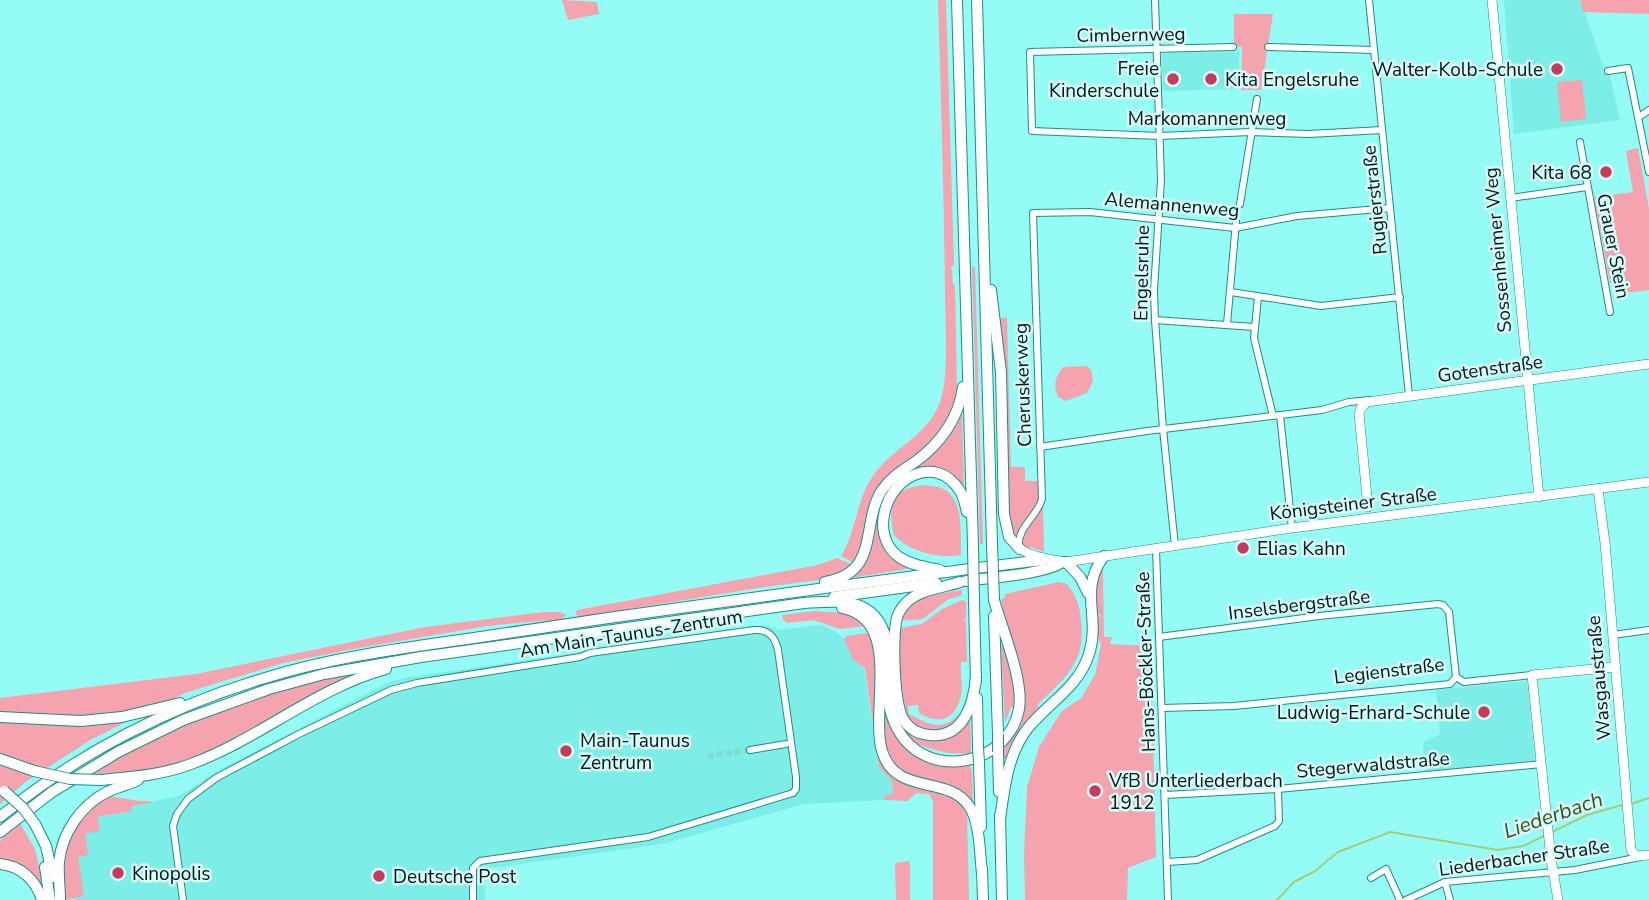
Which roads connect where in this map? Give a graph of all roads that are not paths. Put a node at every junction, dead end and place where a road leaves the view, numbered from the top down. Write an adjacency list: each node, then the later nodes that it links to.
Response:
1 (957, 0): 35 (highway)
2 (977, 0): 27 (highway)
3 (1154, 0): 8 (street, Engelsruhe)
4 (1369, 0): 9 (street, Rugierstraße)
5 (1492, 0): 21 (street, Sossenheimer Weg)
6 (1233, 47): 8 (street, Cimbernweg)
7 (1268, 47): 9 (street)
8 (1156, 50): 15 (street, Cimbernweg); 17 (street, Engelsruhe)
9 (1374, 50): 14 (street, Rugierstraße)
10 (1608, 71): 13 (street)
11 (1257, 99): 16 (street)
12 (1649, 110): 13 (street)
13 (1639, 117): 19 (street)
14 (1382, 130): 16 (street, Markomannenweg); 23 (street, Rugierstraße)
15 (1032, 131): 17 (street, Markomannenweg)
16 (1250, 132): 17 (street, Markomannenweg); 22 (street)
17 (1160, 136): 25 (street, Engelsruhe)
18 (1580, 142): 20 (street, Grauer Stein)
19 (1649, 172)
20 (1587, 187): 21 (street, Grauer Stein); 31 (street, Grauer Stein)
21 (1511, 198): 37 (street, Sossenheimer Weg)
22 (1240, 204)
23 (1390, 208): 26 (street, Alemannenweg); 30 (street, Rugierstraße)
24 (1033, 213): 25 (street, Alemannenweg); 44 (street, Cheruskerweg)
25 (1158, 220): 26 (street, Alemannenweg); 32 (street, Engelsruhe)
26 (1236, 225): 28 (street)
27 (984, 245): 55 (highway); 62 (highway, bridge)
28 (1231, 292): 29 (street); 33 (street)
29 (1258, 297): 30 (street); 34 (street)
30 (1399, 297): 38 (street, Rugierstraße)
31 (1610, 312)
32 (1155, 320): 33 (street); 43 (street, Engelsruhe)
33 (1227, 324): 34 (street)
34 (1254, 327): 42 (street)
35 (967, 353): 52 (highway); 61 (highway)
36 (1649, 364): 37 (street, Gotenstraße)
37 (1527, 380): 38 (street, Gotenstraße); 47 (street, Sossenheimer Weg)
38 (1409, 397): 39 (street, Gotenstraße)
39 (1378, 400): 40 (street, Gotenstraße); 41 (street)
40 (1336, 407): 41 (street, Gotenstraße); 42 (street, Gotenstraße)
41 (1359, 414): 48 (street)
42 (1277, 416): 43 (street, Gotenstraße); 51 (street)
43 (1163, 429): 44 (street, Gotenstraße); 53 (street, Engelsruhe)
44 (1040, 447): 55 (street, Cheruskerweg)
45 (1649, 482): 46 (street, Königsteiner Straße)
46 (1598, 489): 47 (street, Königsteiner Straße); 67 (street, Wasgaustraße)
47 (1539, 497): 49 (street, Königsteiner Straße)
48 (1368, 508): 49 (street); 50 (street)
49 (1377, 517): 50 (street, Königsteiner Straße)
50 (1359, 519): 51 (street, Königsteiner Straße)
51 (1292, 528): 53 (street, Königsteiner Straße)
52 (972, 545): 59 (highway); 71 (highway, bridge)
53 (1175, 546): 54 (street, Königsteiner Straße)
54 (1156, 549): 56 (street, Königsteiner Straße); 68 (street, Hans-Böckler-Straße)
55 (1020, 550): 57 (street, Königsteiner Straße)
56 (1104, 556): 58 (street, Königsteiner Straße); 64 (highway)
57 (1043, 560): 58 (street, Königsteiner Straße); 59 (highway)
58 (1064, 562): 60 (highway); 64 (highway)
59 (946, 572): 61 (highway)
60 (960, 582): 63 (highway); 71 (highway)
61 (800, 590): 74 (highway)
62 (994, 600): 63 (highway); 86 (highway, bridge)
63 (804, 603): 65 (highway)
64 (1092, 606): 86 (highway)
65 (767, 610): 69 (highway); 93 (highway)
66 (1649, 630): 67 (street)
67 (1613, 635): 70 (street, Wasgaustraße)
68 (1159, 637): 73 (street, Inselsbergstraße); 75 (street, Hans-Böckler-Straße)
69 (421, 656): 81 (highway); 88 (highway)
70 (1615, 667): 72 (street, Legienstraße); 89 (street, Wasgaustraße)
71 (976, 676): 93 (highway, bridge)
72 (1532, 676): 73 (street, Legienstraße); 80 (street)
73 (1456, 677): 75 (street, Legienstraße)
74 (230, 689): 76 (highway); 85 (highway)
75 (1162, 708): 84 (street, Hans-Böckler-Straße)
76 (0, 717)
77 (786, 744): 78 (street)
78 (750, 750)
79 (0, 759): 81 (highway, bridge)
80 (1542, 764): 82 (street, Stegerwaldstraße); 92 (street)
81 (147, 776): 98 (highway)
82 (1278, 789): 84 (street, Stegerwaldstraße); 90 (street)
83 (1, 792): 87 (highway, bridge)
84 (1165, 795): 90 (street, Hans-Böckler-Straße)
85 (0, 817)
86 (1000, 820): 102 (highway)
87 (33, 826): 97 (highway); 98 (highway)
88 (0, 832)
89 (1646, 856): 92 (street, Liederbacher Straße)
90 (1167, 862): 103 (street, Hans-Böckler-Straße)
91 (0, 864): 96 (highway)
92 (1554, 872): 95 (street, Liederbacher Straße); 107 (street)
93 (982, 874): 101 (highway)
94 (1371, 878): 104 (street)
95 (1445, 881): 105 (street, Liederbacher Straße); 106 (street)
96 (42, 900)
97 (50, 900)
98 (60, 900)
99 (183, 900): 100 (street, Am Main-Taunus-Zentrum)
100 (472, 900)
101 (983, 900)
102 (1002, 900)
103 (1168, 900)
104 (1400, 900)
105 (1406, 900)
106 (1450, 900)
107 (1558, 900)

